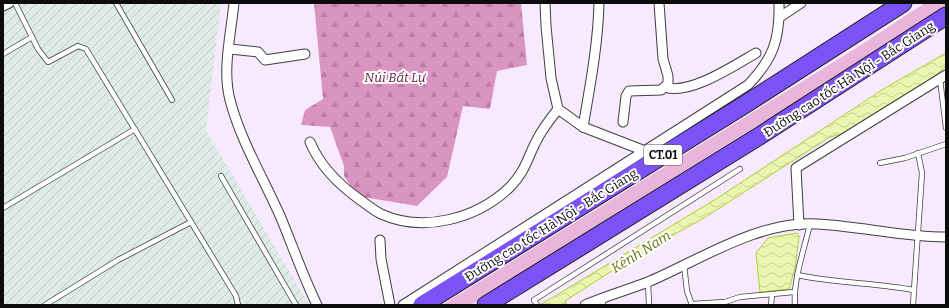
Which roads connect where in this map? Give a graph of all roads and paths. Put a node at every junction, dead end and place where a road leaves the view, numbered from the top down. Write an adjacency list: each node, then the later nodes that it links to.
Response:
1 (9, 3): 11 (street)
2 (15, 3): 15 (lane)
3 (116, 3): 23 (lane)
4 (234, 3): 17 (street)
5 (545, 3): 24 (street)
6 (599, 3): 26 (street)
7 (659, 3): 22 (street)
8 (779, 3): 13 (street)
9 (801, 3): 13 (street)
10 (903, 3): 56 (highway, Đường cao tốc Hà Nội - Bắc Giang / CT.01)
11 (3, 6)
12 (946, 16): 16 (highway, Đường cao tốc Hà Nội - Bắc Giang / CT.01)
13 (780, 17): 31 (street)
14 (946, 20): 16 (highway)
15 (32, 37): 19 (lane); 28 (lane)
16 (908, 41): 57 (highway, Đường cao tốc Hà Nội - Bắc Giang / CT.01)
17 (230, 49): 20 (street); 53 (street)
18 (756, 53): 22 (street)
19 (3, 54)
20 (305, 54)
21 (943, 77): 27 (lane); 39 (street)
22 (665, 88): 25 (street)
23 (172, 100)
24 (558, 109): 26 (street); 29 (street)
25 (623, 122)
26 (583, 127): 31 (street)
27 (946, 128)
28 (135, 129): 36 (lane); 37 (lane)
29 (310, 142)
30 (946, 144): 32 (lane)
31 (644, 151): 55 (street)
32 (918, 153): 33 (lane); 40 (lane)
33 (880, 163)
34 (740, 169): 58 (lane)
35 (221, 176): 52 (lane)
36 (3, 208)
37 (191, 222): 50 (lane); 51 (lane)
38 (810, 224): 39 (street); 40 (street); 44 (lane)
39 (799, 225): 43 (street)
40 (919, 237): 41 (street); 46 (lane)
41 (946, 237)
42 (380, 240): 54 (street)
43 (684, 265): 45 (street); 61 (lane)
44 (797, 275): 46 (lane); 47 (lane)
45 (648, 282): 49 (street); 60 (lane)
46 (914, 290): 64 (lane)
47 (794, 292): 48 (lane); 63 (lane)
48 (772, 295): 61 (lane); 62 (lane)
49 (603, 301): 59 (street)
50 (45, 305)
51 (238, 305)
52 (296, 305)
53 (317, 305)
54 (390, 305)
55 (403, 305)
56 (422, 305)
57 (486, 305)
58 (538, 305)
59 (585, 305)
60 (649, 305)
61 (692, 305)
62 (771, 305)
63 (795, 305)
64 (913, 305)

